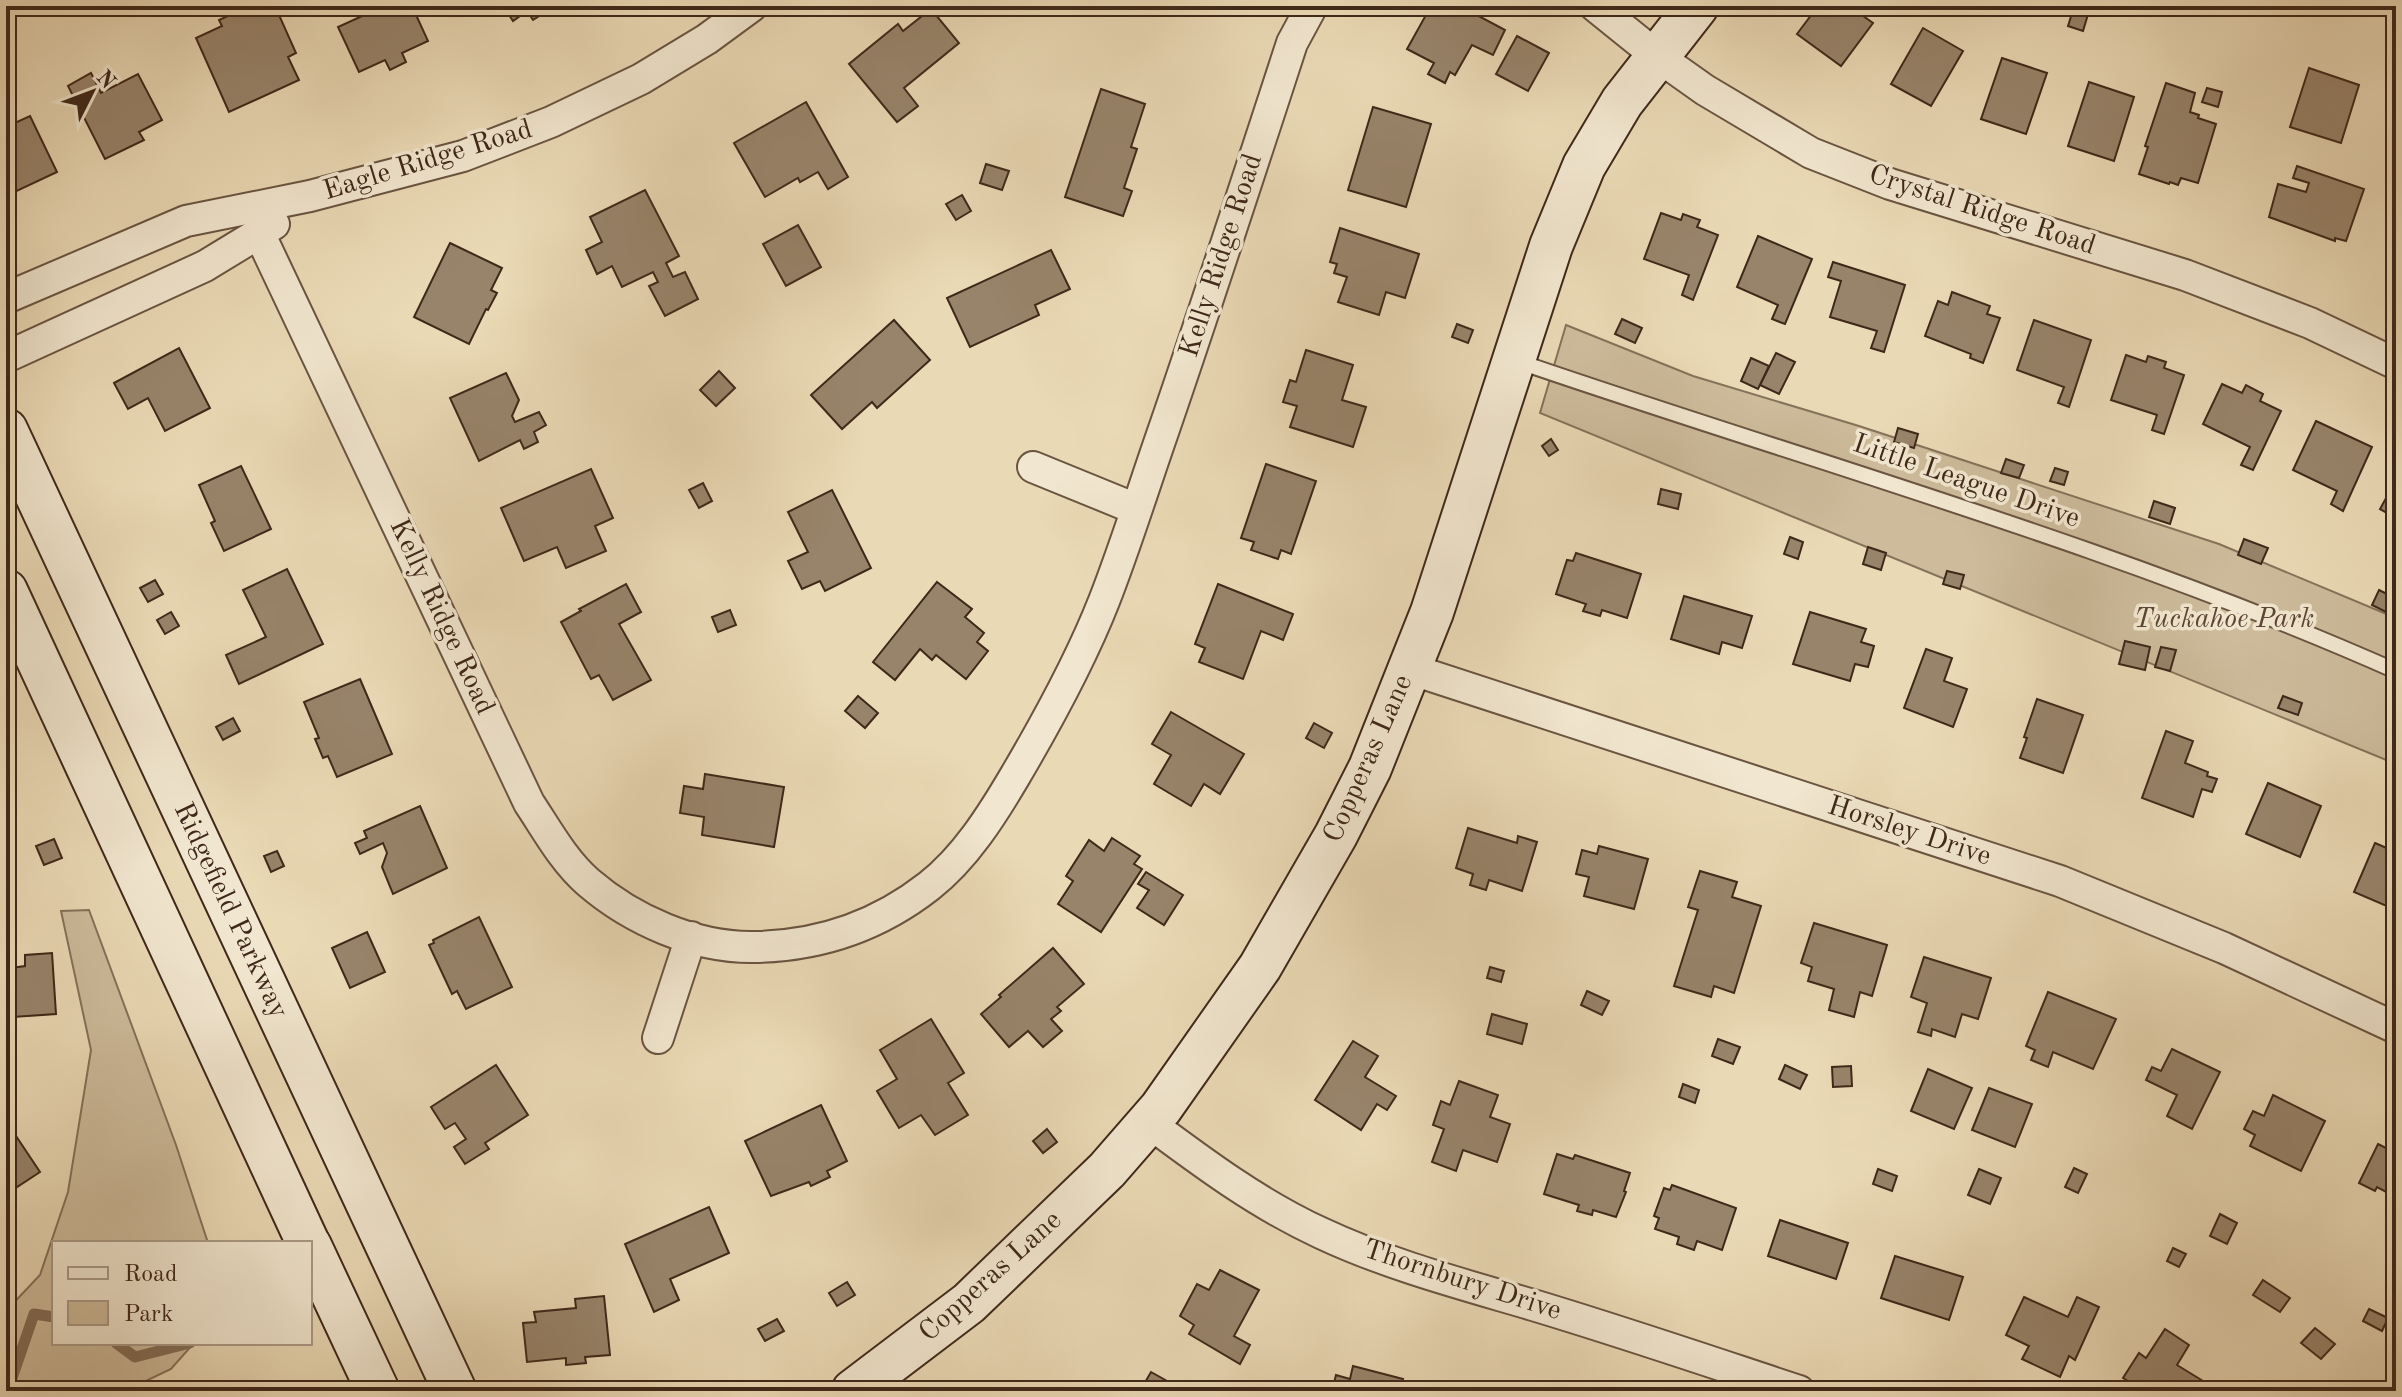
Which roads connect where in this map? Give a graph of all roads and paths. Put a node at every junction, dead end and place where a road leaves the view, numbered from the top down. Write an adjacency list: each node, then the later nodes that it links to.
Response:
1 (752, 6): 6 (street, Eagle Ridge Road)
2 (1312, 6): 14 (street, Kelly Ridge Road)
3 (1595, 6): 5 (street, Crystal Ridge Road)
4 (1697, 6): 5 (main road, Copperas Lane)
5 (1657, 56): 10 (main road, Copperas Lane); 11 (street, Crystal Ridge Road)
6 (310, 196): 7 (street, Eagle Ridge Road); 8 (street, Eagle Ridge Road)
7 (260, 235): 9 (street, Eagle Ridge Road); 18 (street, Kelly Ridge Road)
8 (6, 298)
9 (6, 357)
10 (1513, 359): 16 (main road, Copperas Lane); 17 (lane, Little League Drive)
11 (2396, 364)
12 (6, 430): 25 (main road, Ridgefield Parkway)
13 (1033, 467): 14 (street)
14 (1136, 509): 18 (street, Kelly Ridge Road)
15 (6, 591): 22 (main road)
16 (1410, 669): 19 (street, Horsley Drive); 21 (main road, Copperas Lane)
17 (2396, 671)
18 (691, 937): 20 (street)
19 (2396, 1028)
20 (658, 1038)
21 (1148, 1122): 26 (main road, Copperas Lane); 27 (street, Thornbury Drive)
22 (307, 1241)
23 (312, 1251): 24 (main road)
24 (378, 1391)
25 (455, 1391)
26 (853, 1391)
27 (1799, 1391)

